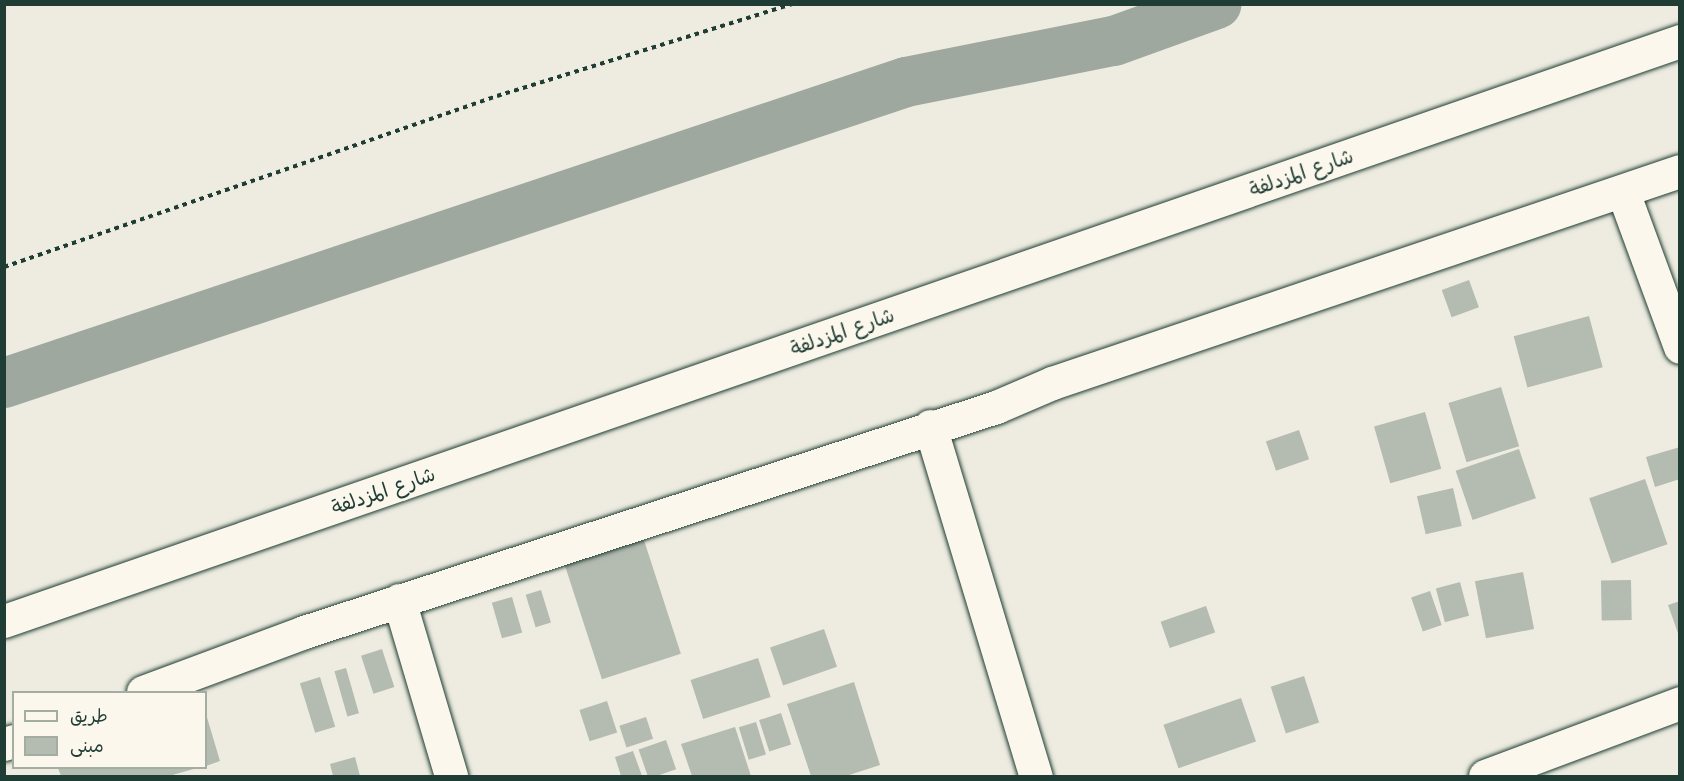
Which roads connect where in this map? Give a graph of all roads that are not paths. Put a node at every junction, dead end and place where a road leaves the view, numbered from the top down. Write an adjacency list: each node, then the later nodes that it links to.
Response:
1 (1680, 41): 7 (street, شارع المزدلفة)
2 (1680, 171): 3 (street)
3 (1623, 192): 4 (street); 5 (street)
4 (1680, 347)
5 (930, 426): 6 (street); 11 (street)
6 (399, 600): 8 (street); 10 (street)
7 (4, 621)
8 (148, 691)
9 (1680, 703): 12 (street)
10 (451, 777)
11 (1036, 777)
12 (1485, 777)

